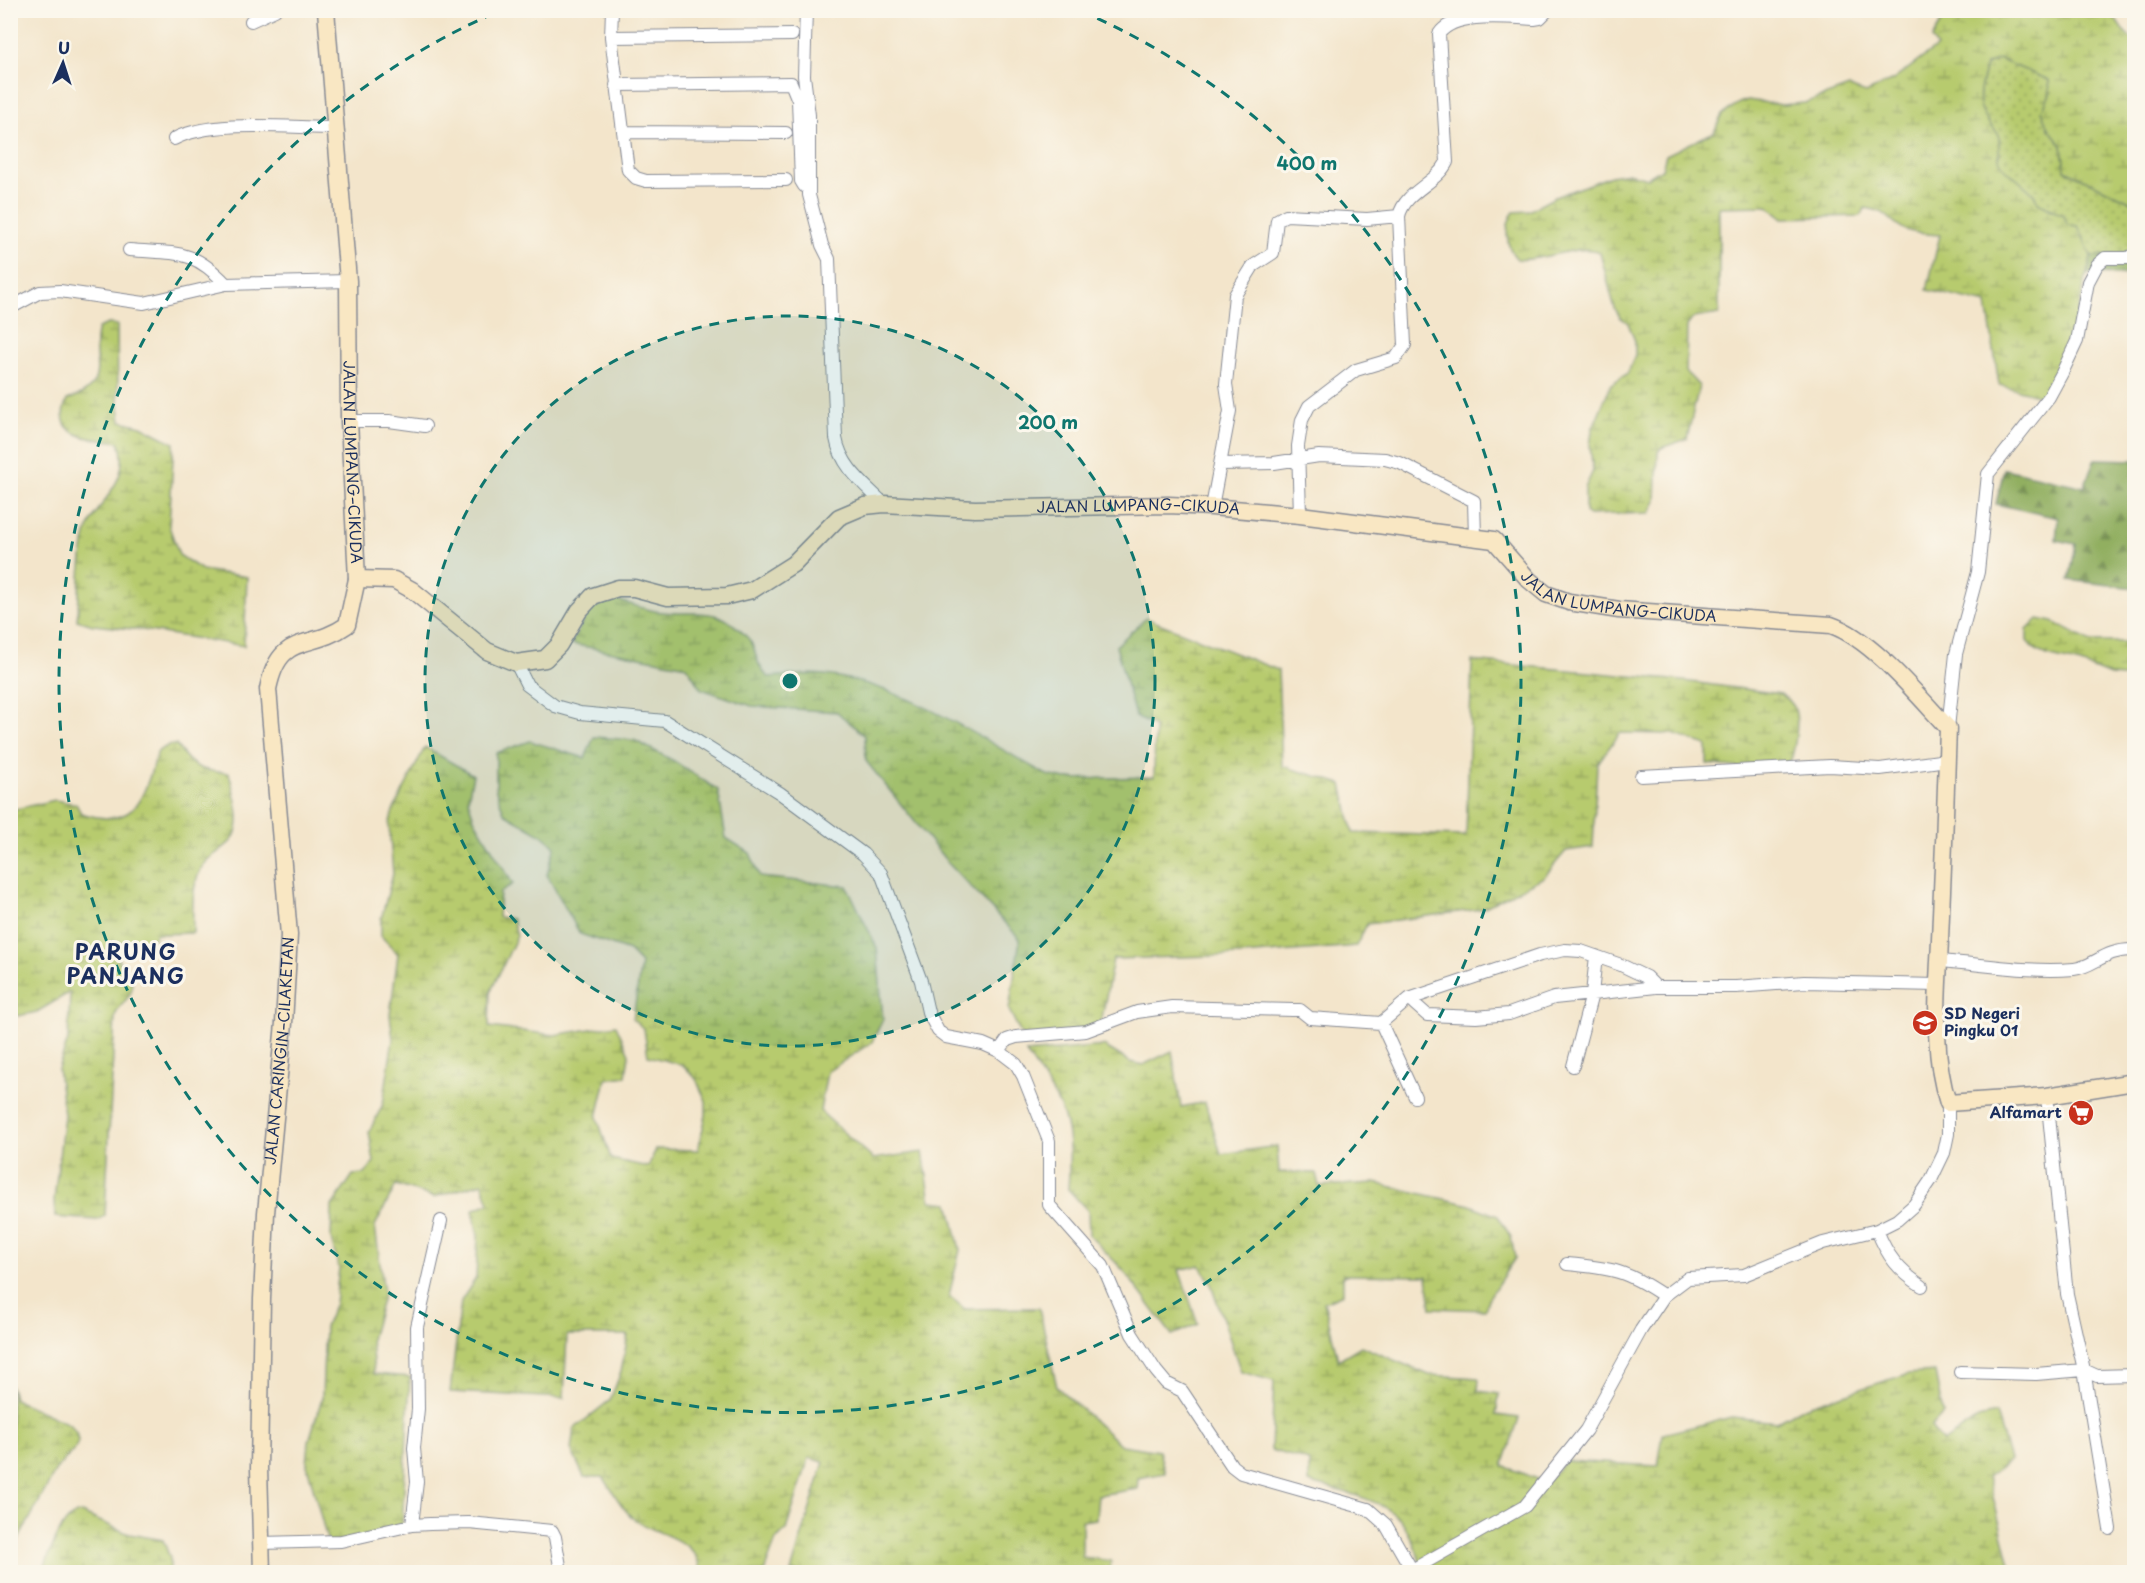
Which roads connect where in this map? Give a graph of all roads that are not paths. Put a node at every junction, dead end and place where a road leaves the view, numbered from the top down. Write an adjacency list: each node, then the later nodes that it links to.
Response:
1 (275, 10): 6 (street)
2 (326, 10): 10 (street, JALAN LUMPANG–CIKUDA)
3 (612, 10): 8 (street)
4 (806, 10): 15 (street)
5 (1548, 10): 16 (street)
6 (251, 21)
7 (792, 35): 8 (street)
8 (611, 37): 9 (street)
9 (616, 85): 11 (street); 15 (street)
10 (334, 129): 13 (street); 19 (street, JALAN LUMPANG–CIKUDA)
11 (623, 132): 12 (street); 14 (street)
12 (786, 133)
13 (174, 139)
14 (786, 180)
15 (809, 195): 26 (street)
16 (1399, 216): 24 (street); 25 (street)
17 (129, 250): 20 (street)
18 (2134, 254): 32 (street)
19 (348, 281): 20 (street); 22 (street, JALAN LUMPANG–CIKUDA)
20 (226, 284): 21 (street)
21 (10, 308)
22 (349, 421): 23 (street); 30 (street, JALAN LUMPANG–CIKUDA)
23 (425, 426)
24 (1300, 459): 25 (street); 28 (street); 29 (street)
25 (1220, 464): 27 (street)
26 (884, 504): 27 (street, JALAN LUMPANG–CIKUDA); 31 (street, JALAN LUMPANG–CIKUDA)
27 (1212, 507): 28 (street, JALAN LUMPANG–CIKUDA)
28 (1300, 515): 29 (street, JALAN LUMPANG–CIKUDA)
29 (1475, 537): 32 (street, JALAN LUMPANG–CIKUDA)
30 (357, 579): 31 (street, JALAN LUMPANG–CIKUDA); 59 (street, JALAN CARINGIN–CILAKETAN)
31 (516, 663): 43 (street)
32 (1948, 728): 33 (street)
33 (1947, 760): 34 (street); 37 (street)
34 (1641, 776)
35 (2134, 950): 37 (street)
36 (1596, 956): 39 (street); 40 (street); 41 (street)
37 (1939, 961): 38 (street)
38 (1937, 985): 39 (street); 48 (street)
39 (1656, 987): 40 (street)
40 (1592, 994): 41 (street); 44 (street)
41 (1409, 999): 42 (street)
42 (1381, 1023): 43 (street); 46 (street)
43 (999, 1051): 60 (street)
44 (1573, 1066)
45 (2134, 1082): 47 (street)
46 (1415, 1096)
47 (2047, 1096): 48 (street); 54 (street)
48 (1948, 1103): 50 (street)
49 (441, 1221): 57 (street)
50 (1877, 1230): 52 (street); 53 (street)
51 (1567, 1264): 53 (street)
52 (1922, 1286)
53 (1664, 1296): 60 (street)
54 (2084, 1370): 55 (street); 56 (street); 58 (street)
55 (1960, 1372)
56 (2134, 1375)
57 (412, 1525): 59 (street); 62 (street)
58 (2110, 1529)
59 (261, 1543): 61 (street, JALAN CARINGIN–CILAKETAN)
60 (1413, 1571)
61 (262, 1572)
62 (561, 1572)

